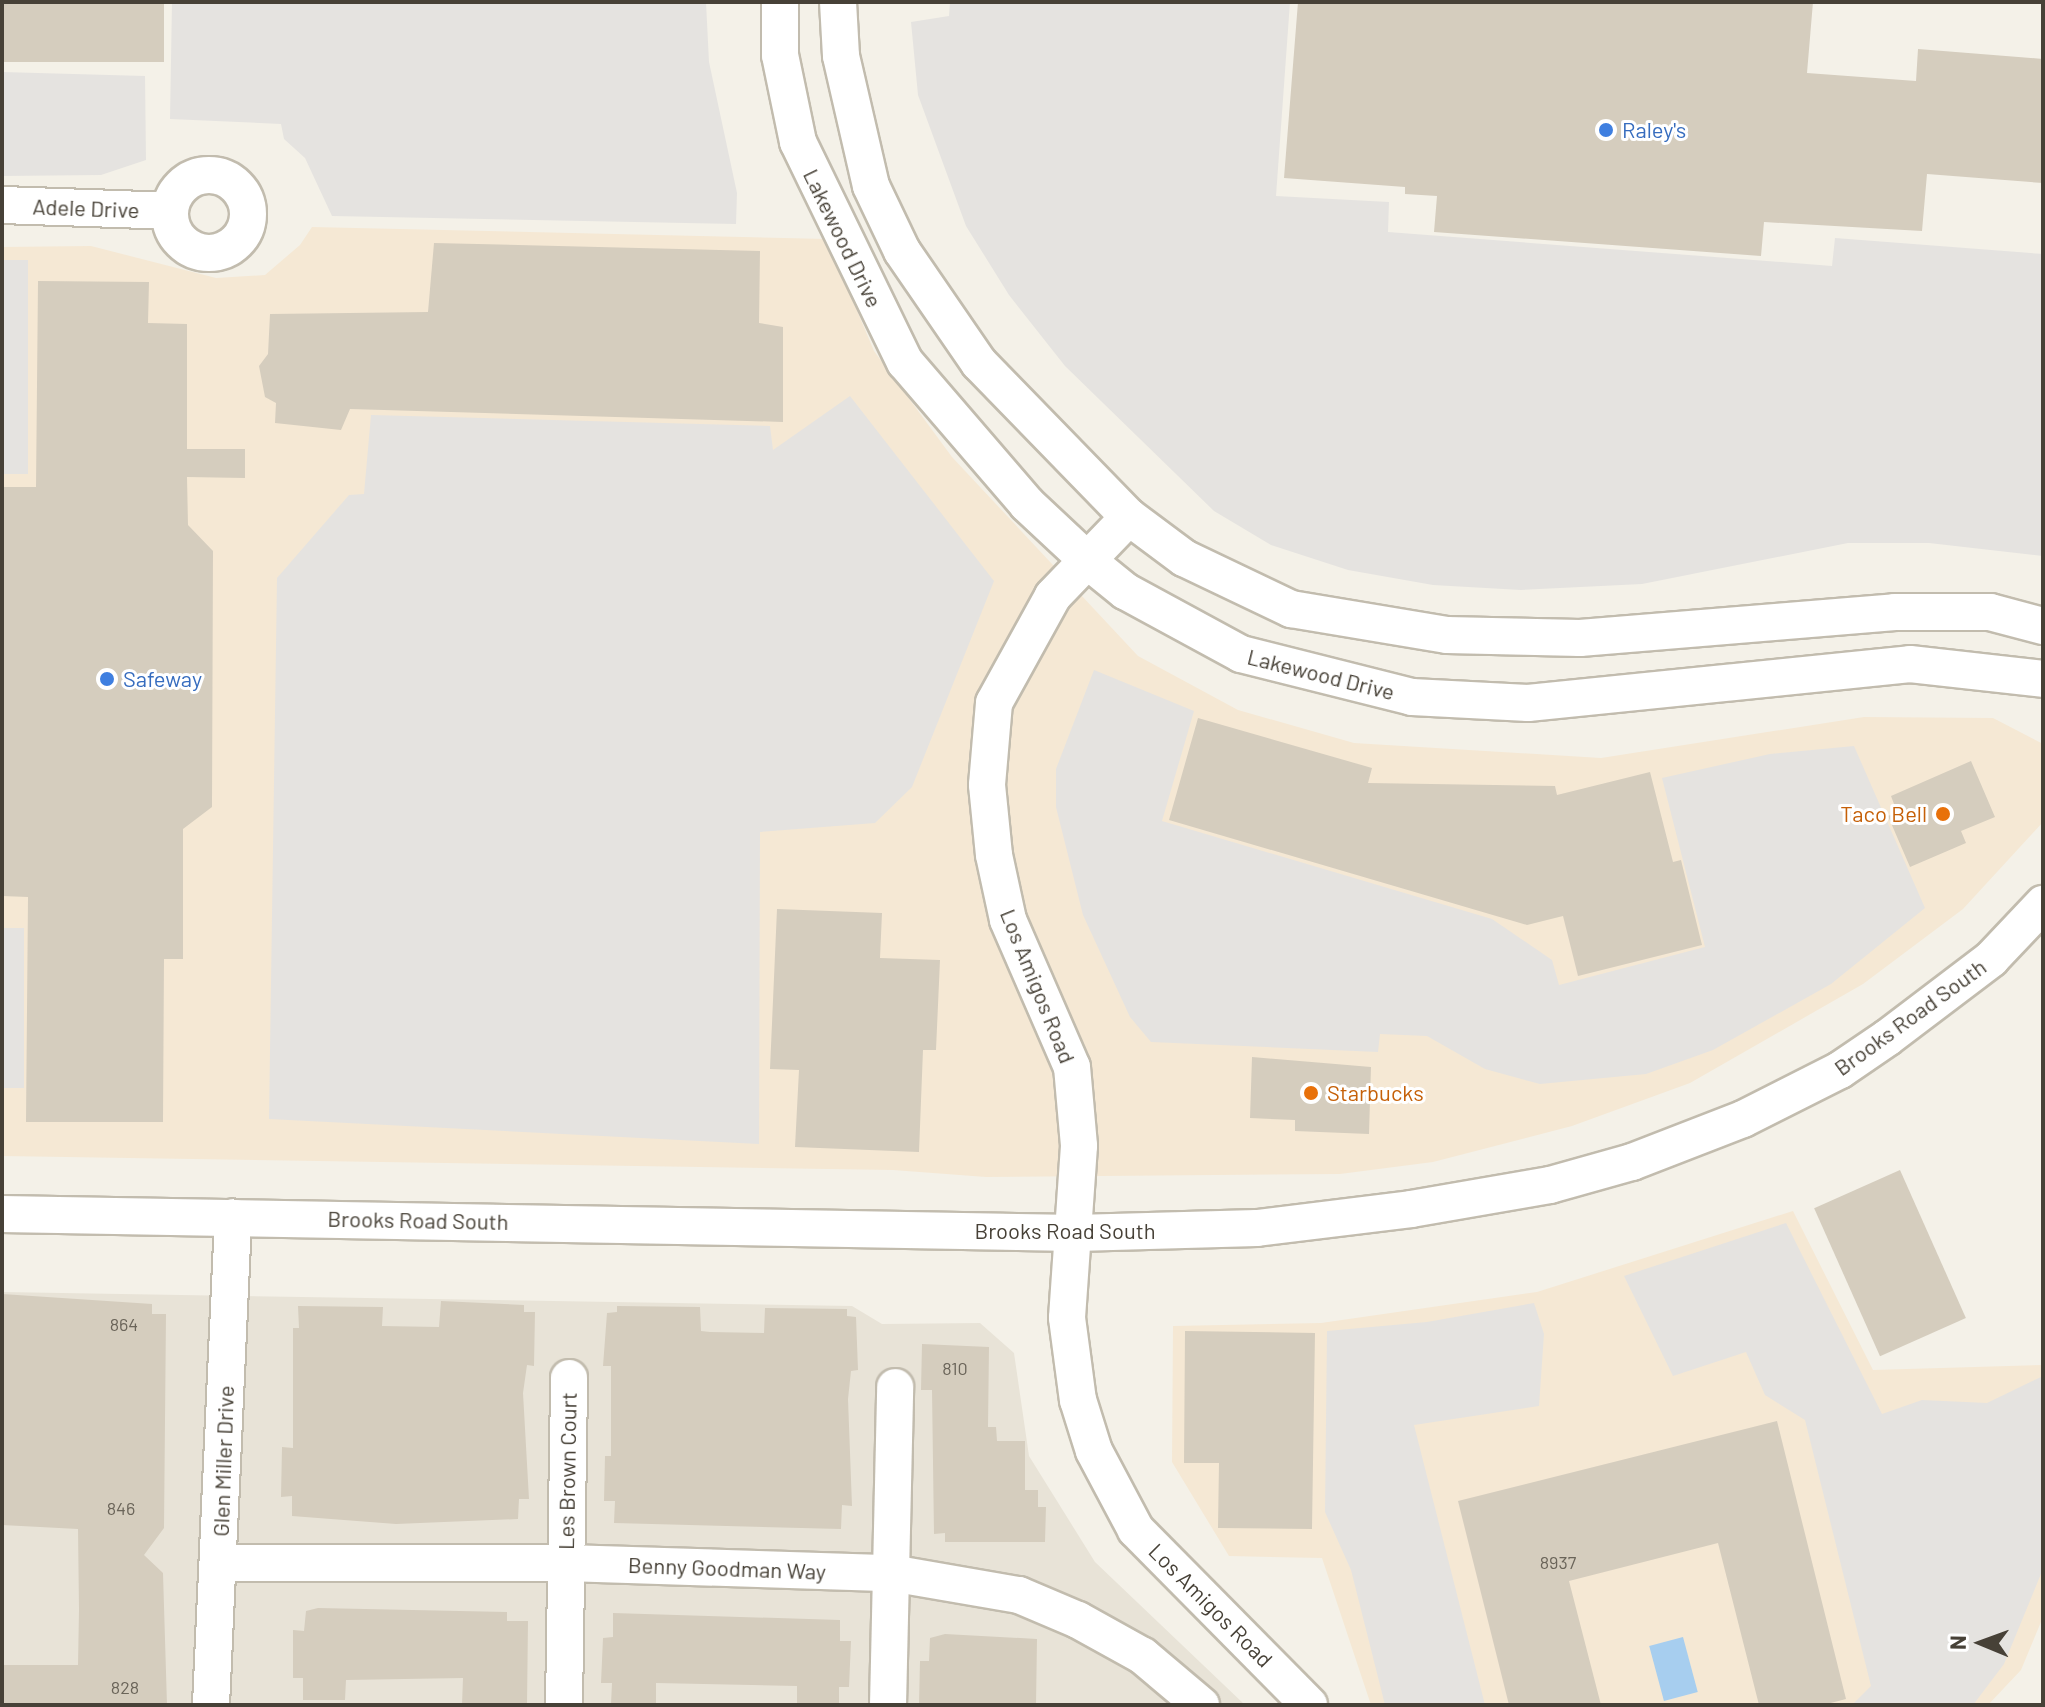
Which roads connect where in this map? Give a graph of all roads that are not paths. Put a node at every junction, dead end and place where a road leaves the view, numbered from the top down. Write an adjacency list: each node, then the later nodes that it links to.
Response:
1 (780, 2): 6 (street, Lakewood Drive)
2 (838, 2): 5 (street)
3 (2, 205): 4 (street, Adele Drive)
4 (170, 211)
5 (1129, 517): 6 (street, Los Amigos Road); 7 (street)
6 (1088, 561): 8 (street, Lakewood Drive); 12 (street, Los Amigos Road)
7 (2043, 626)
8 (2043, 679)
9 (2043, 904): 12 (street, Brooks Road South)
10 (2, 1214): 11 (street, Brooks Road South)
11 (233, 1217): 12 (street, Brooks Road South); 15 (street, Glen Miller Drive)
12 (1076, 1233): 22 (street, Los Amigos Road)
13 (569, 1378): 16 (street, Les Brown Court)
14 (895, 1387): 17 (street)
15 (219, 1563): 16 (street, Benny Goodman Way); 18 (street, Glen Miller Drive)
16 (566, 1563): 17 (street, Benny Goodman Way); 19 (street, Les Brown Court)
17 (891, 1573): 20 (street); 21 (street, Benny Goodman Way)
18 (211, 1705)
19 (564, 1705)
20 (888, 1705)
21 (1201, 1705)
22 (1309, 1705)

